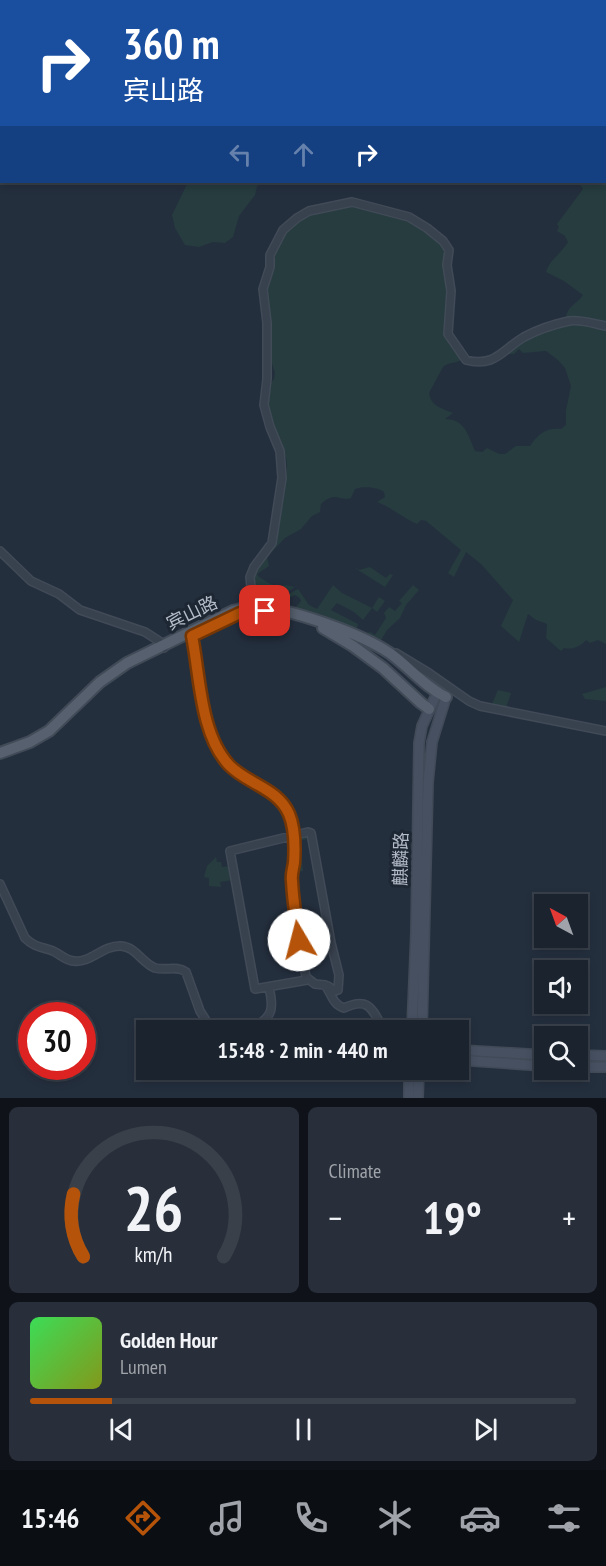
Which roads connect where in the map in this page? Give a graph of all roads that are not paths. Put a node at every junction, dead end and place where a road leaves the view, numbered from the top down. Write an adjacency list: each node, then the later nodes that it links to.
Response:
1 (606, 326): 3 (street)
2 (0, 551): 5 (street)
3 (253, 607): 4 (main road, 宾山路); 6 (main road, 宾山路)
4 (192, 634): 5 (main road, 宾山路); 8 (main road, 宾山路); 11 (street)
5 (164, 647): 10 (main road, 宾山路)
6 (384, 650): 7 (main road, 宾山路); 9 (street)
7 (442, 695): 8 (main road, 麒麟路); 20 (main road, 麒麟路)
8 (429, 709): 19 (main road, 麒麟路)
9 (606, 730)
10 (0, 754)
11 (293, 836): 13 (street); 14 (street); 15 (street)
12 (0, 884): 16 (street)
13 (307, 980): 14 (street); 15 (street)
14 (326, 985): 18 (street)
15 (269, 988): 17 (street)
16 (206, 1020)
17 (265, 1020)
18 (377, 1020)
19 (412, 1020)
20 (422, 1020)
21 (469, 1051): 22 (main road)
22 (534, 1054)
23 (588, 1055): 24 (main road)
24 (606, 1056)
25 (469, 1061): 26 (main road)
26 (534, 1065)
27 (588, 1067): 28 (main road)
28 (606, 1067)
29 (409, 1080): 31 (main road)
30 (419, 1080): 32 (main road)
31 (409, 1098)
32 (418, 1098)

